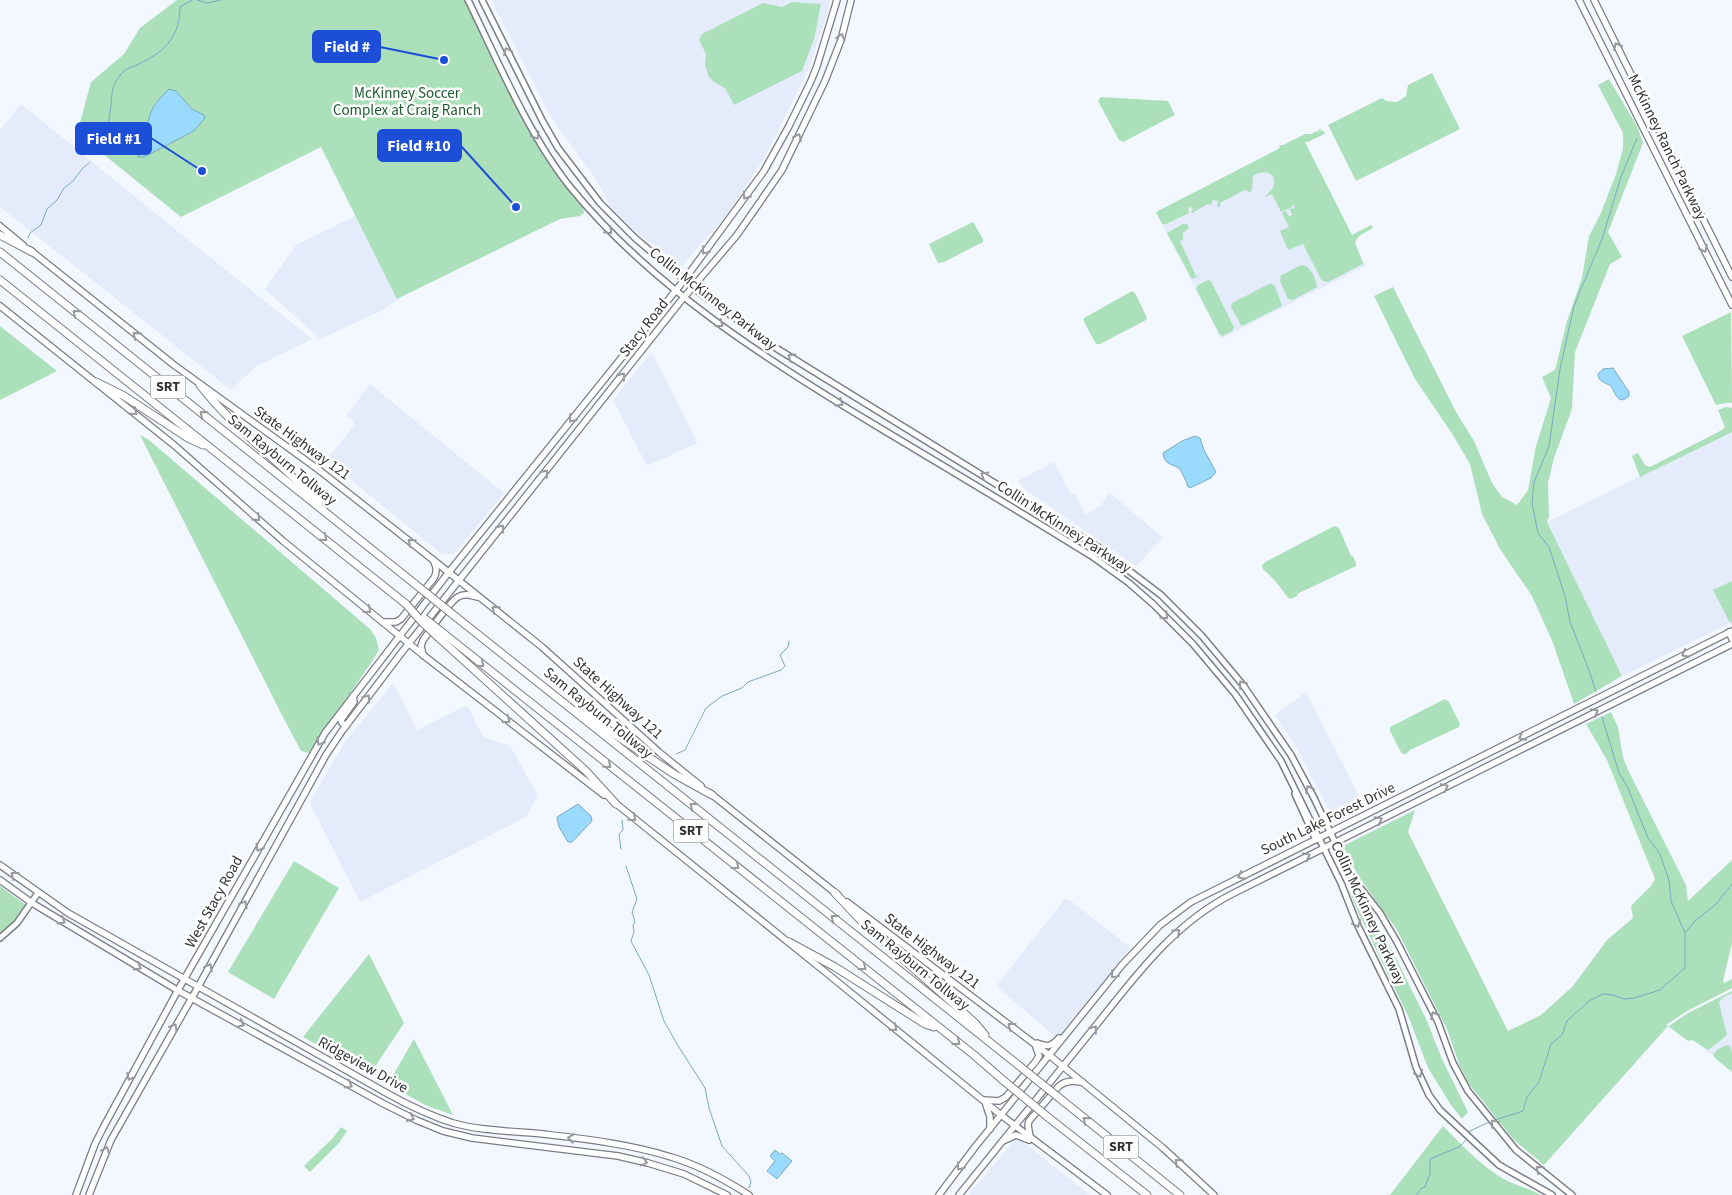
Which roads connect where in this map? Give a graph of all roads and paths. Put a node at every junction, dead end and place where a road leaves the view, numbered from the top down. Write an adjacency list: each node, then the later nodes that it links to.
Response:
1 (468, 0): 10 (street, Collin McKinney Parkway)
2 (482, 0): 9 (street, Collin McKinney Parkway, one-way to 2)
3 (837, 0): 7 (main road, Stacy Road)
4 (851, 0): 8 (main road, Stacy Road, one-way to 4)
5 (1580, 0): 21 (main road, McKinney Ranch Parkway, one-way to 21)
6 (1594, 0): 15 (main road, McKinney Ranch Parkway, one-way to 6)
7 (817, 66): 8 (main road); 16 (main road, Stacy Road, one-way to 16)
8 (830, 70): 18 (main road, Stacy Road, one-way to 8)
9 (525, 87): 10 (street); 16 (street, Collin McKinney Parkway)
10 (514, 92): 19 (street, Collin McKinney Parkway, one-way to 19)
11 (0, 226): 14 (main road, State Highway 121)
12 (0, 235): 14 (highway)
13 (0, 252): 28 (highway, Sam Rayburn Tollway / SRT, one-way to 13)
14 (32, 252): 24 (main road, State Highway 121, one-way to 14)
15 (1732, 277)
16 (685, 279): 18 (street, Collin McKinney Parkway); 19 (main road, Stacy Road)
17 (0, 280): 27 (highway, SRT)
18 (693, 287): 20 (main road, Stacy Road); 50 (street, Collin McKinney Parkway, one-way to 18)
19 (676, 289): 20 (street, Collin McKinney Parkway); 25 (main road, Stacy Road)
20 (685, 297): 26 (main road, Stacy Road, one-way to 20); 51 (street, Collin McKinney Parkway, one-way to 51)
21 (1732, 305)
22 (0, 306): 23 (main road)
23 (96, 382): 27 (highway); 33 (main road, one-way to 33)
24 (200, 385): 28 (highway); 29 (main road, State Highway 121, one-way to 24)
25 (590, 396): 26 (main road); 30 (main road, Stacy Road, one-way to 30)
26 (599, 404): 31 (main road, Stacy Road, one-way to 26)
27 (213, 450): 36 (highway, SRT, one-way to 36, bridge)
28 (336, 521): 44 (highway, Sam Rayburn Tollway / SRT, bridge)
29 (432, 559): 30 (main road, State Highway 121); 33 (main road)
30 (449, 572): 31 (main road, State Highway 121); 35 (main road, Stacy Road)
31 (459, 581): 32 (main road, State Highway 121); 38 (main road, Stacy Road)
32 (481, 599): 40 (main road); 46 (main road, State Highway 121, one-way to 32)
33 (384, 622): 35 (main road)
34 (1730, 631): 37 (main road); 41 (main road, South Lake Forest Drive, one-way to 41)
35 (400, 636): 38 (main road); 43 (main road, West Stacy Road)
36 (441, 636): 47 (highway); 66 (highway, SRT, one-way to 66)
37 (1732, 639)
38 (408, 643): 40 (main road); 45 (main road, West Stacy Road, one-way to 38)
39 (1732, 644): 42 (main road, South Lake Forest Drive)
40 (423, 655): 47 (main road, one-way to 47)
41 (1628, 684): 42 (main road); 50 (main road, South Lake Forest Drive, one-way to 50)
42 (1633, 693): 52 (main road, South Lake Forest Drive, one-way to 42)
43 (353, 696): 45 (main road); 48 (main road, West Stacy Road, one-way to 48)
44 (572, 710): 46 (highway); 68 (highway, Sam Rayburn Tollway / SRT, one-way to 44)
45 (346, 726): 49 (main road, West Stacy Road)
46 (712, 795): 56 (main road, State Highway 121)
47 (616, 804): 60 (main road, one-way to 60)
48 (283, 806): 49 (main road); 61 (main road, West Stacy Road, one-way to 61)
49 (294, 812): 62 (main road, West Stacy Road, one-way to 49)
50 (1331, 833): 51 (main road, South Lake Forest Drive); 52 (street, Collin McKinney Parkway)
51 (1318, 839): 53 (street, Collin McKinney Parkway); 65 (main road, South Lake Forest Drive, one-way to 65)
52 (1335, 842): 53 (main road, South Lake Forest Drive); 94 (street, Collin McKinney Parkway, one-way to 52)
53 (1324, 847): 70 (main road, South Lake Forest Drive, one-way to 53); 93 (street, Collin McKinney Parkway, one-way to 93)
54 (0, 865): 57 (main road, Ridgeview Drive, one-way to 54)
55 (0, 880): 58 (main road, Ridgeview Drive)
56 (835, 893): 67 (main road, State Highway 121, one-way to 56); 68 (highway)
57 (38, 894): 58 (street); 61 (main road, Ridgeview Drive)
58 (32, 903): 59 (street); 63 (main road, Ridgeview Drive, one-way to 63)
59 (0, 938)
60 (789, 942): 66 (highway); 74 (main road, one-way to 74)
61 (185, 980): 62 (main road, Ridgeview Drive); 63 (main road, West Stacy Road)
62 (198, 987): 64 (main road, West Stacy Road); 72 (main road, Ridgeview Drive)
63 (178, 990): 64 (main road, Ridgeview Drive); 83 (main road, West Stacy Road, one-way to 83)
64 (192, 998): 73 (main road, Ridgeview Drive, one-way to 73); 84 (main road, West Stacy Road, one-way to 64)
65 (1081, 1016): 67 (main road); 69 (main road, South Lake Forest Drive)
66 (940, 1028): 90 (highway, SRT, one-way to 90, bridge)
67 (1033, 1043): 69 (main road, State Highway 121); 74 (main road)
68 (995, 1047): 91 (highway, Sam Rayburn Tollway / SRT, one-way to 68, bridge)
69 (1049, 1055): 70 (main road, State Highway 121); 75 (main road, South Lake Forest Drive)
70 (1063, 1066): 71 (main road, State Highway 121); 76 (main road, South Lake Forest Drive)
71 (1082, 1082): 78 (main road); 92 (main road, State Highway 121, one-way to 71)
72 (374, 1086): 73 (main road); 81 (main road, Ridgeview Drive, one-way to 72)
73 (368, 1095): 82 (main road, Ridgeview Drive, one-way to 82)
74 (982, 1099): 75 (main road); 77 (main road)
75 (1001, 1115): 76 (main road); 77 (main road, South Lake Forest Drive)
76 (1015, 1126): 78 (main road); 79 (main road, South Lake Forest Drive)
77 (990, 1129): 87 (main road, South Lake Forest Drive, one-way to 87)
78 (1030, 1137): 80 (main road)
79 (1001, 1143): 80 (main road); 88 (main road, South Lake Forest Drive)
80 (1046, 1149): 89 (main road)
81 (714, 1174): 82 (main road); 86 (main road, Ridgeview Drive)
82 (697, 1180): 85 (main road, Ridgeview Drive)
83 (76, 1195)
84 (89, 1195)
85 (727, 1195)
86 (749, 1195)
87 (939, 1195)
88 (959, 1195)
89 (1107, 1195)
90 (1147, 1195)
91 (1180, 1195)
92 (1214, 1195)
93 (1552, 1195)
94 (1572, 1195)

